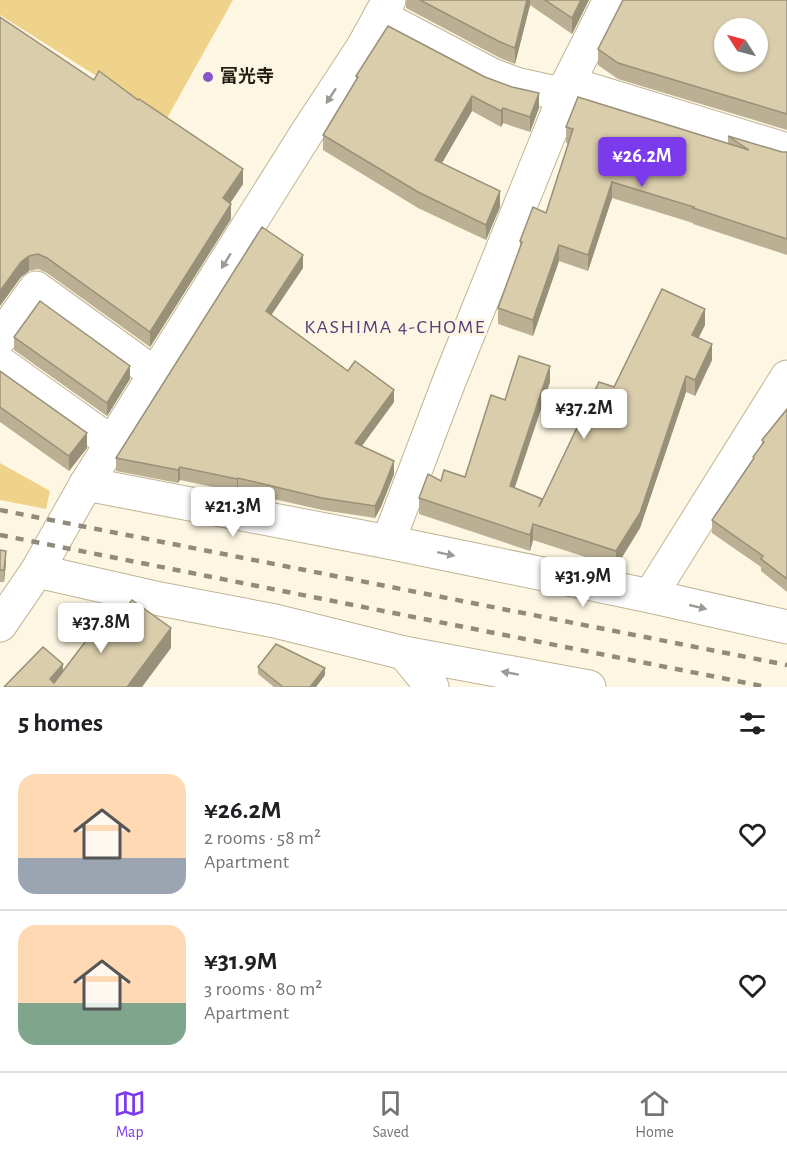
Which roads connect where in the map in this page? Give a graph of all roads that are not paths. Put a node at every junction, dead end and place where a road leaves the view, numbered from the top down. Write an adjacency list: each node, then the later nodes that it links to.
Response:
1 (610, 0): 3 (street)
2 (384, 8): 3 (street); 7 (street, one-way to 7)
3 (566, 89): 4 (street); 11 (street)
4 (787, 150)
5 (0, 338): 7 (street)
6 (0, 363): 9 (street)
7 (155, 374): 9 (street)
8 (782, 394): 13 (street)
9 (112, 443): 10 (street)
10 (86, 484): 11 (street); 12 (street)
11 (388, 542): 13 (street, one-way to 13)
12 (37, 571): 14 (street); 16 (street)
13 (650, 596): 15 (street, one-way to 15)
14 (0, 625)
15 (787, 627)
16 (404, 653): 17 (street); 18 (street, one-way to 16)
17 (432, 687)
18 (589, 687)

